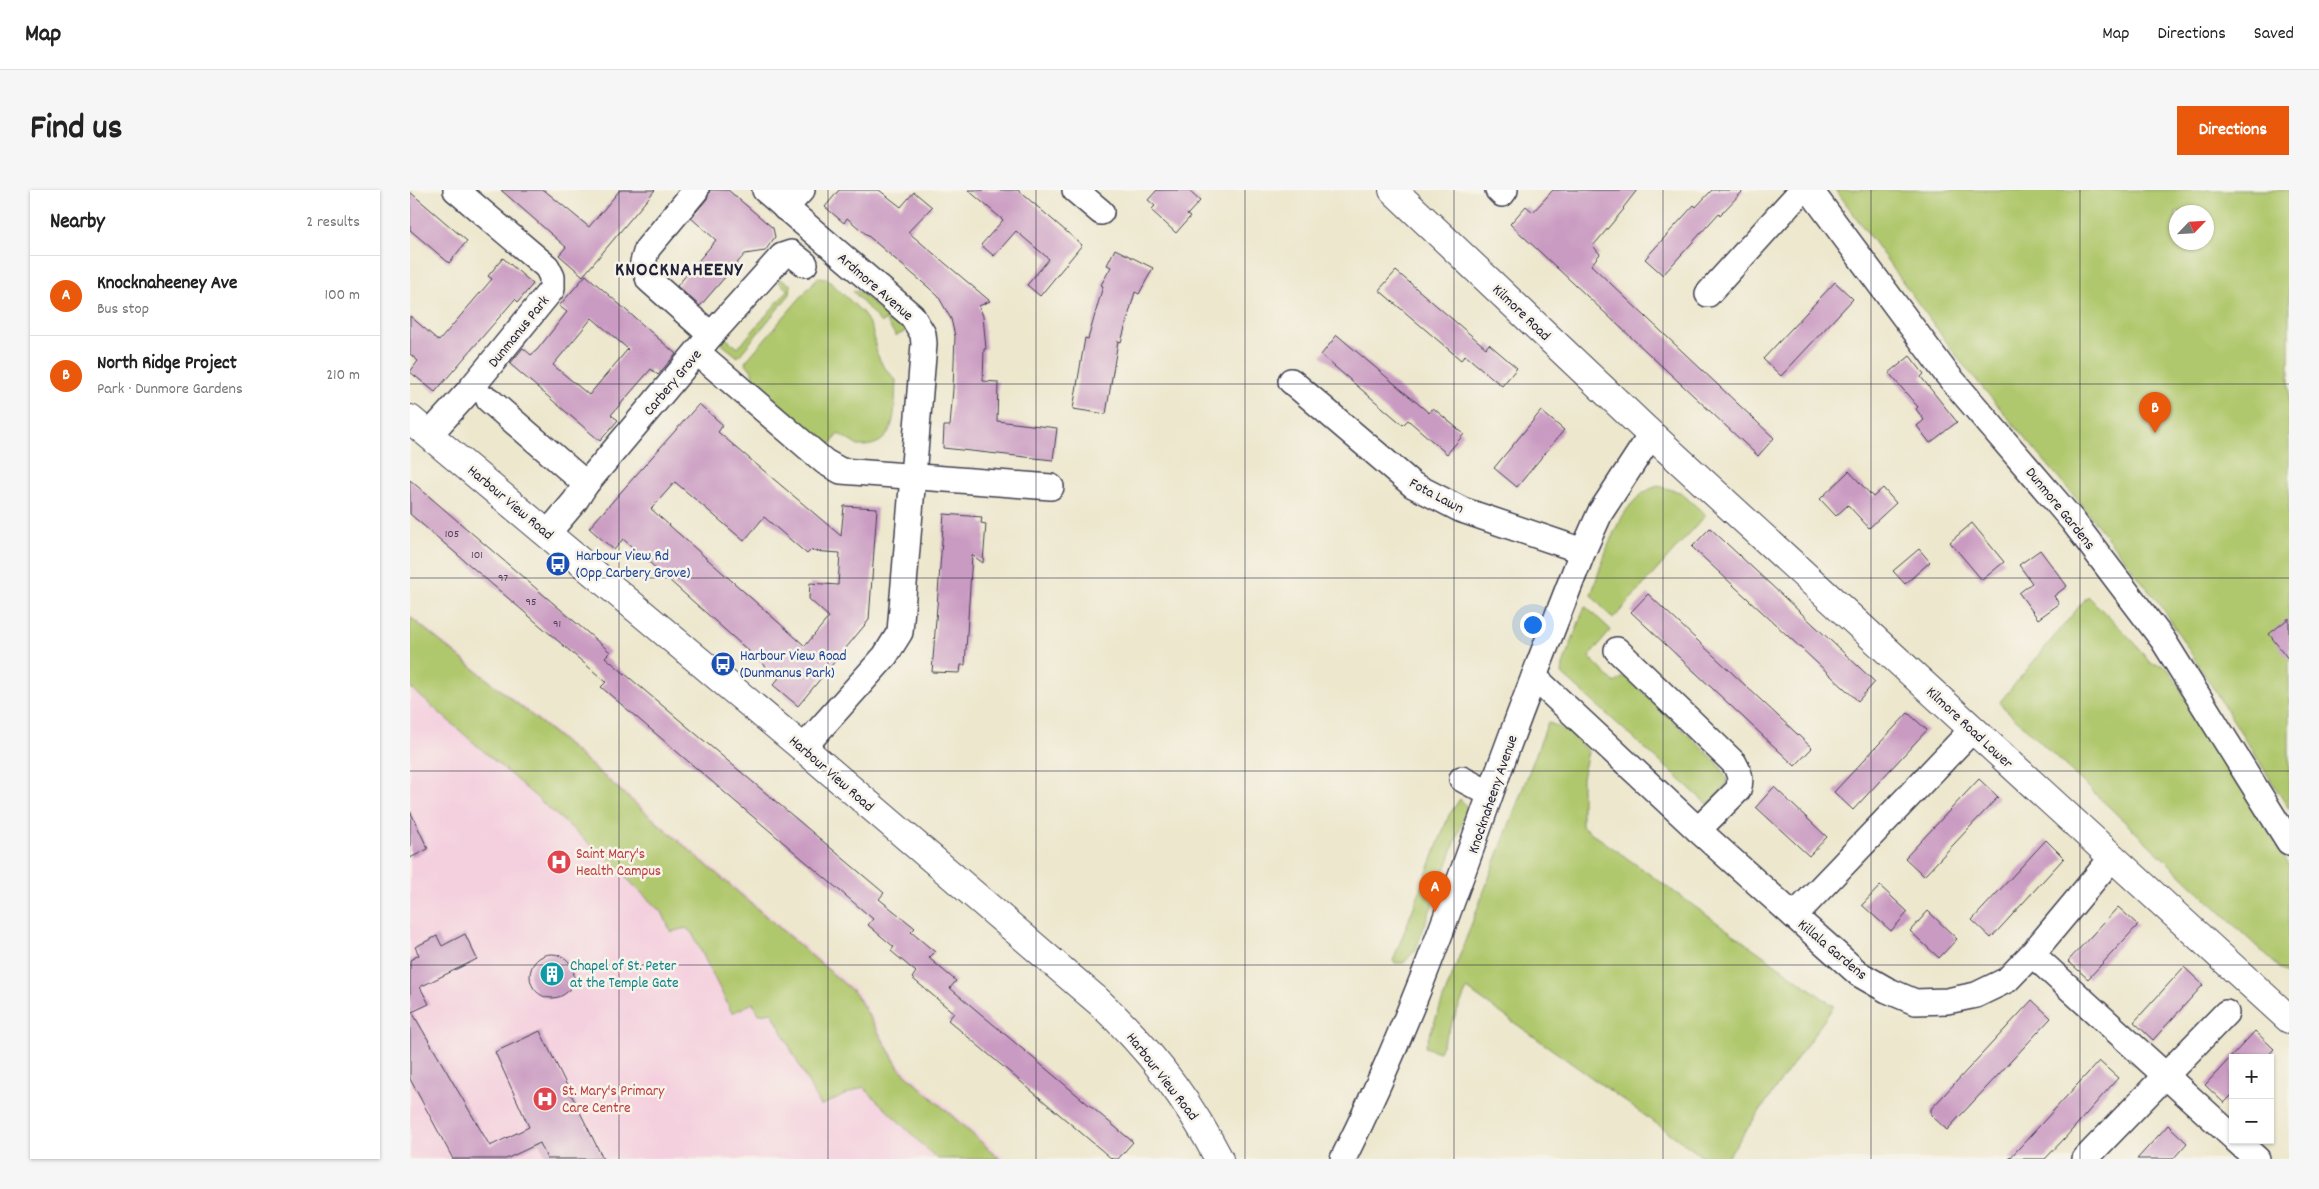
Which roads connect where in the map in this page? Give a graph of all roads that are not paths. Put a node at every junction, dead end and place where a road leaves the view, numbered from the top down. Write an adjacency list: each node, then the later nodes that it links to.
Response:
1 (456, 190): 18 (street, Dunmanus Park)
2 (696, 190): 15 (street)
3 (765, 190): 11 (street, Ardmore Avenue)
4 (802, 190): 11 (street)
5 (1075, 190): 12 (street)
6 (1393, 190): 19 (street, Kilmore Road)
7 (1498, 190): 8 (street)
8 (1505, 190)
9 (1802, 190): 14 (street)
10 (1810, 190): 32 (street, Dunmore Gardens)
11 (785, 208): 20 (street, Ardmore Avenue)
12 (1101, 212)
13 (805, 264): 15 (street, Carbery Grove)
14 (1708, 294)
15 (704, 344): 20 (street); 21 (street, Carbery Grove)
16 (1291, 381): 24 (street, Fota Lawn)
17 (489, 400): 21 (street)
18 (419, 427): 23 (street, Harbour View Road)
19 (1651, 434): 24 (street, Knocknaheeny Avenue); 27 (street, Kilmore Road Lower)
20 (913, 476): 22 (street); 28 (street, Ardmore Avenue)
21 (586, 484): 23 (street, Carbery Grove)
22 (1050, 487)
23 (548, 533): 28 (street, Harbour View Road)
24 (1583, 551): 26 (street, Knocknaheeny Avenue)
25 (1617, 650): 31 (street)
26 (1534, 677): 30 (street, Knocknaheeny Avenue); 31 (street, Killala Gardens)
27 (1972, 730): 33 (street, Kilmore Road Lower); 34 (street, Killala Gardens)
28 (803, 748): 41 (street, Harbour View Road)
29 (1462, 779): 30 (street)
30 (1490, 794): 42 (street, Knocknaheeny Avenue)
31 (1698, 830): 34 (street, Killala Gardens)
32 (2289, 842)
33 (2112, 858): 35 (street, Killala Gardens); 37 (street, Kilmore Road Lower)
34 (1794, 916): 35 (street, Killala Gardens)
35 (2032, 954): 38 (street)
36 (2226, 1013): 38 (street)
37 (2289, 1019)
38 (2164, 1075): 39 (street); 43 (street)
39 (2229, 1133)
40 (2240, 1144): 44 (street)
41 (1219, 1159)
42 (1343, 1159)
43 (2085, 1159)
44 (2257, 1159)

